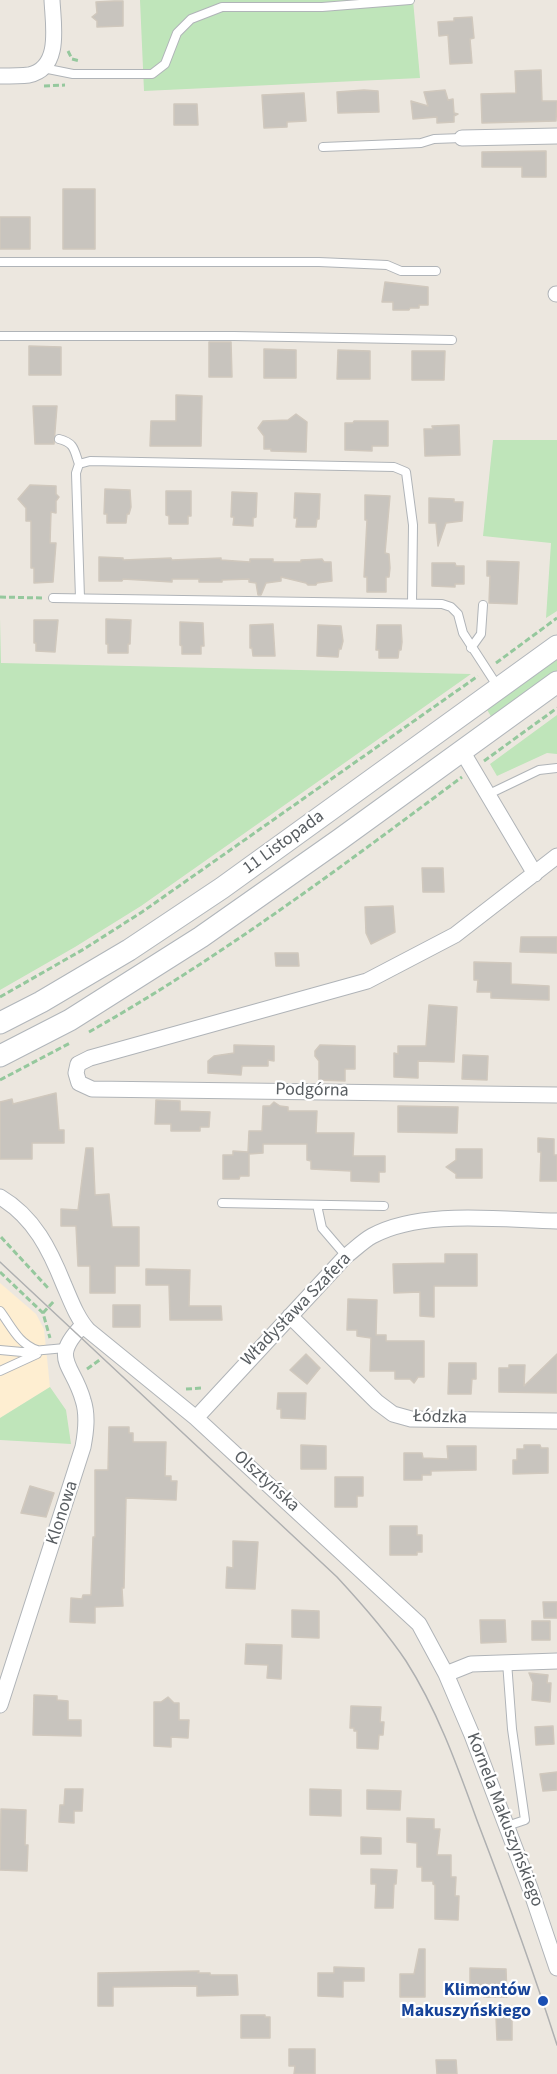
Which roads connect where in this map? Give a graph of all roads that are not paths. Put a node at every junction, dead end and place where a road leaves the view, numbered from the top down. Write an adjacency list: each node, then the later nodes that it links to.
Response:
1 (410, 0): 3 (lane)
2 (52, 2): 3 (street)
3 (43, 68): 4 (street)
4 (0, 76)
5 (557, 136): 6 (street)
6 (462, 138): 7 (lane)
7 (323, 147)
8 (0, 262): 9 (lane)
9 (436, 271)
10 (0, 336): 11 (lane)
11 (453, 340)
12 (59, 439): 13 (lane)
13 (79, 464): 15 (lane); 16 (lane)
14 (53, 598): 15 (lane)
15 (80, 598): 16 (lane)
16 (412, 603): 19 (lane)
17 (483, 605): 19 (lane)
18 (557, 646): 20 (main road, 11 Listopada)
19 (471, 648): 20 (lane)
20 (492, 679): 27 (main road, 11 Listopada)
21 (557, 682): 22 (main road, 11 Listopada)
22 (462, 751): 24 (street); 28 (main road, 11 Listopada)
23 (557, 768): 24 (lane)
24 (489, 794): 26 (street)
25 (557, 856): 26 (street)
26 (535, 874): 29 (street, Podgórna)
27 (2, 1021)
28 (0, 1056)
29 (557, 1095)
30 (0, 1197): 38 (street, Olsztyńska)
31 (222, 1203): 32 (lane)
32 (318, 1205): 33 (lane); 35 (lane)
33 (384, 1206)
34 (557, 1221): 35 (street, Władysława Szafera)
35 (346, 1256): 37 (street, Władysława Szafera)
36 (0, 1311): 41 (lane)
37 (290, 1316): 43 (street, Władysława Szafera); 44 (street, Łódzka)
38 (83, 1325): 39 (street); 43 (street, Olsztyńska)
39 (65, 1348): 41 (lane); 48 (street, Klonowa)
40 (0, 1350): 41 (lane)
41 (42, 1351): 42 (lane)
42 (0, 1371)
43 (196, 1418): 47 (street, Olsztyńska)
44 (557, 1421)
45 (557, 1661): 46 (street)
46 (507, 1662): 47 (street); 49 (lane)
47 (446, 1674): 49 (street, Kornela Makuszyńskiego)
48 (0, 1706)
49 (507, 1827): 50 (street, Kornela Makuszyńskiego)
50 (557, 1968)

